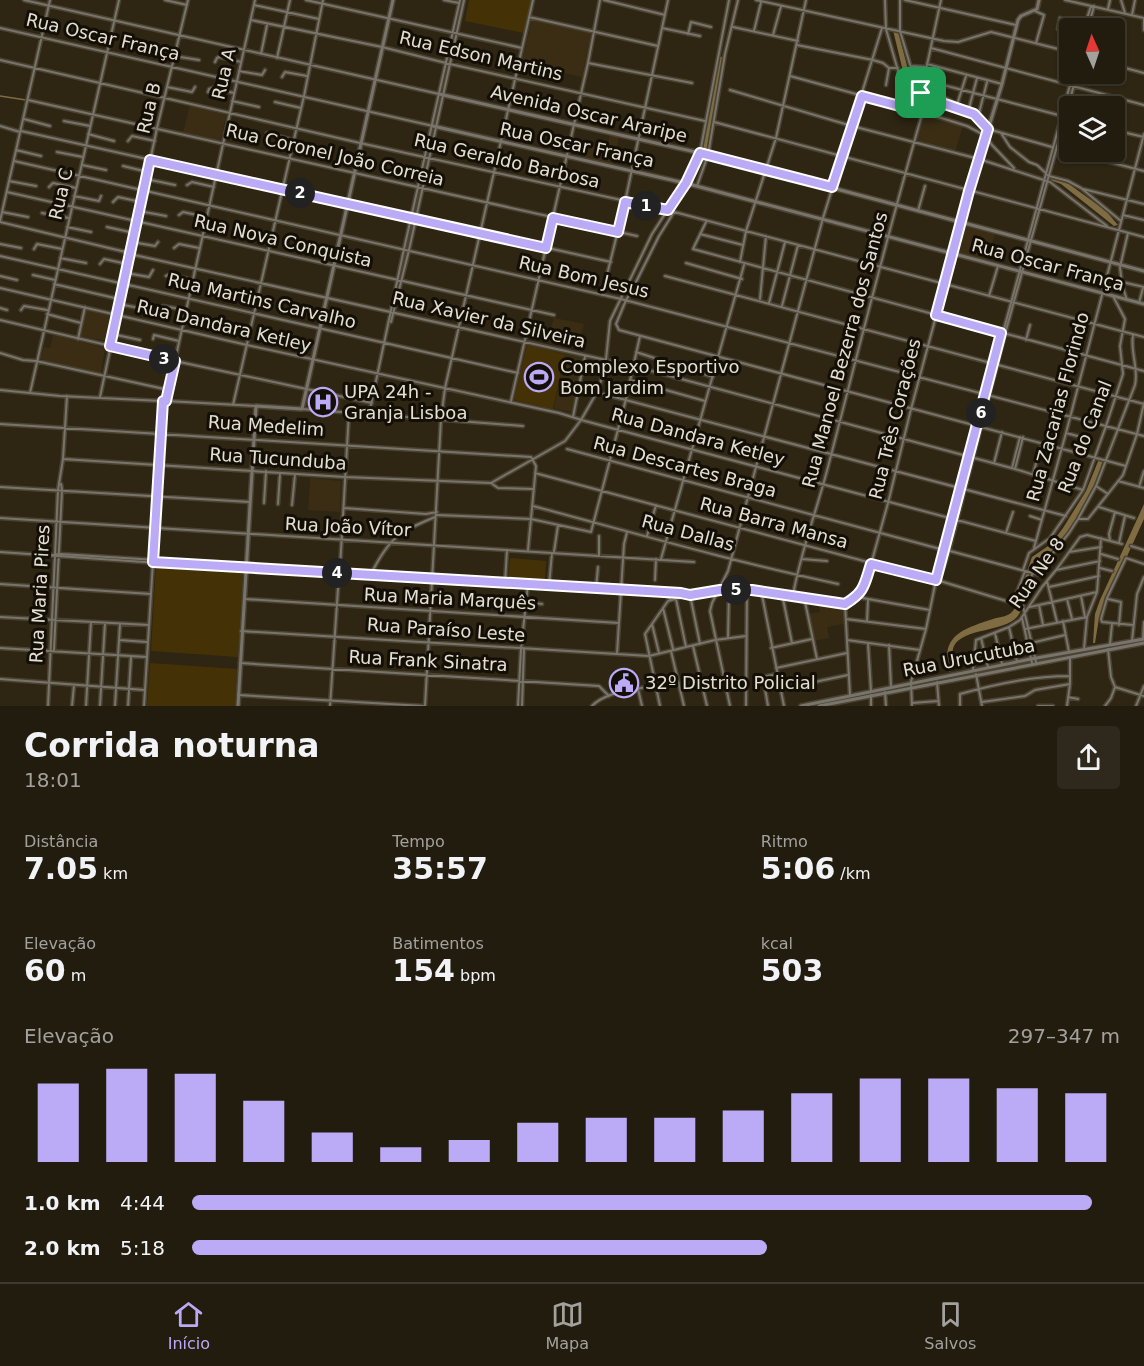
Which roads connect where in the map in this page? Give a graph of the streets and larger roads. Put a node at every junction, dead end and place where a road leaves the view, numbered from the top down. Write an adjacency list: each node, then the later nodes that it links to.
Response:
1 (24, 0): 33 (street, Avenida Oscar Araripe)
2 (50, 0): 33 (street)
3 (118, 0): 49 (street, Rua C)
4 (165, 0): 31 (street)
5 (188, 0): 31 (street, Rua B)
6 (255, 0): 30 (street, Rua A)
7 (290, 0): 39 (street)
8 (306, 0): 28 (street)
9 (393, 0): 47 (street)
10 (444, 0): 29 (street)
11 (532, 0): 43 (street)
12 (602, 0): 41 (street); 62 (street)
13 (668, 0): 41 (street)
14 (729, 0): 82 (street)
15 (738, 0): 55 (street)
16 (756, 0): 27 (street)
17 (806, 0): 37 (street)
18 (885, 0): 59 (street)
19 (900, 0): 64 (street)
20 (905, 0): 35 (street)
21 (941, 0): 35 (street)
22 (1039, 0): 38 (street)
23 (1065, 0): 34 (street)
24 (1110, 0): 36 (street)
25 (1121, 0): 40 (street)
26 (1135, 0): 42 (street)
27 (761, 1): 32 (street); 63 (street)
28 (323, 2): 46 (street); 47 (street)
29 (462, 2): 65 (street)
30 (254, 4): 39 (street); 48 (street, Rua A)
31 (187, 5): 69 (street, Rua B)
32 (782, 5): 37 (street); 68 (street)
33 (49, 6): 49 (street, Avenida Oscar Araripe); 71 (street)
34 (1092, 6): 36 (street); 44 (street)
35 (939, 8): 52 (street); 73 (street)
36 (1107, 9): 40 (street)
37 (804, 10): 58 (street); 74 (street)
38 (1034, 11): 52 (street); 75 (street)
39 (288, 12): 46 (street); 53 (street)
40 (1125, 14): 42 (street)
41 (665, 15): 57 (street)
42 (1132, 15): 45 (street)
43 (529, 17): 62 (street); 78 (street)
44 (1089, 18)
45 (1144, 18): 61 (street)
46 (319, 19): 66 (street)
47 (388, 19): 65 (street); 77 (street)
48 (251, 20): 50 (street, Rua Edson Martins); 81 (street, Rua A)
49 (114, 21): 69 (street, Avenida Oscar Araripe); 83 (street, Rua C)
50 (268, 24): 53 (street, Rua Edson Martins); 84 (street)
51 (1059, 24): 60 (street)
52 (1017, 25): 72 (street, Rua Três Corações)
53 (284, 27): 66 (street, Rua Edson Martins); 87 (street)
54 (711, 27): 67 (street)
55 (732, 27): 63 (street); 85 (street)
56 (0, 28): 71 (street, Rua Oscar França)
57 (662, 28): 67 (street); 76 (street)
58 (882, 28): 59 (street); 90 (street)
59 (886, 29): 64 (street); 101 (street)
60 (1058, 29)
61 (1144, 30)
62 (594, 31): 76 (street); 93 (street)
63 (754, 31): 68 (street)
64 (900, 31): 73 (street); 97 (street)
65 (455, 33): 78 (street); 95 (street)
66 (316, 34): 77 (street, Rua Edson Martins); 94 (street)
67 (688, 34): 70 (street)
68 (774, 35): 74 (street)
69 (178, 36): 81 (street, Avenida Oscar Araripe); 86 (street, Rua B)
70 (700, 36)
71 (42, 37): 83 (street, Rua Oscar França); 99 (street)
72 (1014, 37): 73 (street); 75 (street); 102 (street, Rua Três Corações)
73 (932, 39): 79 (street)
74 (797, 43): 90 (street); 109 (street)
75 (1036, 43): 80 (street)
76 (659, 46): 107 (street)
77 (382, 47): 95 (street, Rua Edson Martins); 112 (street)
78 (522, 48): 114 (street)
79 (931, 48): 96 (street); 102 (street)
80 (1059, 49)
81 (244, 50): 84 (street, Avenida Oscar Araripe); 92 (street, Rua A)
82 (718, 51): 85 (street); 161 (street)
83 (107, 52): 98 (street, Rua Oscar França); 118 (street, Rua C)
84 (261, 54): 87 (street, Avenida Oscar Araripe)
85 (724, 54): 162 (street)
86 (174, 56): 89 (street); 98 (street, Rua B)
87 (277, 58): 94 (street, Avenida Oscar Araripe)
88 (0, 60): 99 (street, Rua Geraldo Barbosa)
89 (199, 60)
90 (873, 60): 100 (street); 135 (street)
91 (215, 62): 92 (street)
92 (241, 62): 105 (street, Rua A)
93 (588, 63): 107 (street); 129 (street)
94 (310, 64): 108 (street); 112 (street, Avenida Oscar Araripe)
95 (448, 64): 114 (street, Rua Edson Martins); 133 (street)
96 (926, 65): 97 (street); 110 (street); 115 (street)
97 (910, 66): 130 (street)
98 (172, 67): 116 (street, Rua Oscar França); 123 (street, Rua B)
99 (34, 68): 118 (street, Rua Geraldo Barbosa); 140 (street)
100 (889, 68): 101 (street); 121 (street)
101 (898, 68): 153 (street)
102 (1006, 68): 120 (street, Rua Três Corações); 122 (street)
103 (1125, 68): 106 (street)
104 (265, 70): 105 (street)
105 (239, 71): 116 (street, Rua A)
106 (1144, 73)
107 (652, 75): 119 (street); 149 (street)
108 (307, 76): 111 (street); 134 (street)
109 (790, 76): 135 (street); 146 (street)
110 (967, 76): 113 (street); 126 (street)
111 (282, 77)
112 (375, 78): 133 (street, Avenida Oscar Araripe); 152 (street)
113 (977, 78): 117 (street); 132 (street)
114 (515, 79): 129 (street, Rua Edson Martins); 151 (street)
115 (924, 80): 126 (street); 130 (street)
116 (237, 81): 128 (street, Rua A); 134 (street, Rua Oscar França)
117 (987, 81): 120 (street); 136 (street)
118 (100, 82): 139 (street, Rua Geraldo Barbosa); 156 (street, Rua C)
119 (692, 83)
120 (1002, 84): 141 (street, Rua Três Corações)
121 (886, 85)
122 (1072, 86): 137 (street); 138 (street); 145 (street)
123 (167, 87): 124 (street); 139 (street, Rua B)
124 (195, 87)
125 (730, 90): 146 (street)
126 (962, 90): 132 (street); 144 (street)
127 (208, 92): 128 (street)
128 (234, 93): 142 (street, Rua A)
129 (580, 93): 149 (street, Rua Edson Martins); 163 (street)
130 (921, 93): 150 (street); 153 (street, Rua Manoel Bezerra dos Santos)
131 (938, 94): 144 (street)
132 (973, 94): 136 (street); 154 (street)
133 (441, 95): 151 (street, Avenida Oscar Araripe); 167 (street)
134 (304, 96): 148 (street); 152 (street, Rua Oscar França)
135 (862, 96): 153 (street); 168 (street)
136 (983, 96): 141 (street); 158 (street)
137 (1069, 96)
138 (1070, 96)
139 (165, 98): 155 (street, Rua Geraldo Barbosa); 169 (street, Rua B)
140 (28, 100): 156 (street, Rua Coronel João Correia); 159 (street)
141 (997, 100): 157 (street); 171 (street, Rua Três Corações)
142 (232, 101): 147 (street); 155 (street, Rua A)
143 (275, 102): 148 (street)
144 (957, 104): 150 (street)
145 (1144, 105)
146 (783, 106): 168 (street); 183 (street)
147 (259, 107)
148 (301, 108): 170 (street)
149 (646, 108): 161 (street, Rua Edson Martins); 182 (street)
150 (956, 108): 154 (street)
151 (508, 110): 163 (street, Avenida Oscar Araripe); 188 (street)
152 (368, 112): 167 (street, Rua Oscar França); 189 (street)
153 (922, 112): 179 (street); 190 (street, Rua Manoel Bezerra dos Santos)
154 (968, 112): 158 (street)
155 (230, 113): 170 (street, Rua Geraldo Barbosa); 173 (street, Rua A)
156 (93, 114): 166 (street, Rua C); 169 (street, Rua Coronel João Correia)
157 (1059, 116)
158 (978, 117): 171 (street)
159 (24, 119): 165 (street); 172 (street)
160 (64, 121): 166 (street)
161 (705, 121): 197 (street)
162 (714, 122): 183 (street); 198 (street)
163 (573, 124): 182 (street, Avenida Oscar Araripe); 200 (street)
164 (0, 126): 172 (street)
165 (50, 126)
166 (90, 126): 178 (street, Rua C)
167 (435, 126): 188 (street, Rua Oscar França); 203 (street)
168 (852, 126): 190 (street); 201 (street)
169 (157, 128): 187 (street, Rua B); 191 (street, Rua Coronel João Correia)
170 (295, 128): 184 (street); 189 (street, Rua Geraldo Barbosa)
171 (988, 129): 177 (street); 179 (street, Rua Três Corações)
172 (21, 132): 192 (street); 195 (street)
173 (225, 132): 181 (street); 191 (street, Rua A)
174 (1059, 132): 193 (street)
175 (1125, 132): 180 (street)
176 (267, 133): 184 (street)
177 (1001, 133): 193 (street); 221 (street)
178 (88, 134): 185 (street); 192 (street, Rua C)
179 (986, 136): 205 (street, Rua Três Corações); 215 (street)
180 (1144, 136): 211 (street, Rua Zacarias Florindo)
181 (252, 138)
182 (638, 138): 197 (street, Avenida Oscar Araripe); 213 (street)
183 (776, 138): 201 (street); 214 (street)
184 (293, 140): 204 (street)
185 (114, 141)
186 (128, 141): 187 (street)
187 (155, 141): 206 (street, Rua B)
188 (501, 142): 200 (street, Rua Oscar França); 219 (street)
189 (360, 143): 203 (street, Rua Geraldo Barbosa); 218 (street)
190 (914, 143): 205 (street); 220 (street, Rua Manoel Bezerra dos Santos)
191 (223, 144): 204 (street, Rua Coronel João Correia); 222 (street, Rua A)
192 (86, 145): 202 (street, Rua C); 206 (street)
193 (1055, 147): 194 (street); 221 (street)
194 (1059, 148)
195 (16, 150): 199 (street); 207 (street)
196 (57, 152): 202 (street)
197 (700, 153): 198 (street, Avenida Oscar Araripe); 227 (street)
198 (708, 155): 214 (street, Avenida Oscar Araripe); 232 (street)
199 (41, 156)
200 (566, 156): 213 (street, Rua Oscar França); 231 (street)
201 (843, 156): 220 (street); 237 (street)
202 (83, 157): 209 (street, Rua C)
203 (427, 157): 219 (street, Rua Geraldo Barbosa); 236 (street)
204 (288, 159): 218 (street, Rua Coronel João Correia); 240 (street)
205 (979, 159): 215 (street); 242 (street, Rua Três Corações)
206 (150, 160): 217 (street, Rua B); 222 (street)
207 (14, 161): 223 (street, Rua Bom Jesus); 225 (street)
208 (1112, 162): 211 (street)
209 (82, 165): 212 (street); 223 (street, Rua C)
210 (123, 166): 217 (street)
211 (1135, 168): 216 (street); 246 (street, Rua Zacarias Florindo)
212 (106, 170)
213 (631, 170): 227 (street, Rua Oscar França); 250 (street)
214 (767, 170): 237 (street, Avenida Oscar Araripe); 247 (street)
215 (1016, 170): 226 (street)
216 (1144, 171)
217 (148, 172): 224 (street, Rua B)
218 (353, 173): 236 (street, Rua Coronel João Correia); 252 (street)
219 (494, 173): 231 (street, Rua Geraldo Barbosa); 251 (street)
220 (905, 174): 242 (street); 254 (street, Rua Manoel Bezerra dos Santos)
221 (1047, 174): 226 (street); 239 (street)
222 (216, 175): 235 (street, Rua A); 240 (street)
223 (79, 176): 238 (street, Rua C); 241 (street, Rua Bom Jesus)
224 (146, 179): 228 (street); 241 (street, Rua B)
225 (9, 181): 230 (street); 243 (street)
226 (1046, 181): 257 (street); 282 (street)
227 (686, 183): 232 (street, Rua Oscar França); 258 (street)
228 (175, 185)
229 (187, 185): 235 (street)
230 (36, 186)
231 (560, 186): 250 (street, Rua Geraldo Barbosa); 271 (street)
232 (697, 186): 247 (street, Rua Oscar França)
233 (925, 186): 260 (street)
234 (49, 187): 238 (street)
235 (214, 187): 255 (street, Rua A)
236 (421, 187): 251 (street, Rua Coronel João Correia); 270 (street)
237 (832, 187): 254 (street, Avenida Oscar Araripe); 272 (street)
238 (76, 188): 244 (street, Rua C)
239 (1081, 188): 246 (street); 277 (street)
240 (282, 189): 252 (street); 273 (street)
241 (144, 190): 249 (street, Rua B); 255 (street, Rua Bom Jesus)
242 (969, 191): 257 (street); 279 (street, Rua Três Corações)
243 (7, 192): 256 (street, Rua Nova Conquista); 261 (street)
244 (74, 196): 245 (street); 256 (street, Rua C)
245 (101, 196)
246 (1127, 200): 253 (street); 265 (street, Rua Zacarias Florindo)
247 (756, 201): 272 (street, Rua Oscar França); 284 (street)
248 (113, 202): 249 (street)
249 (141, 202): 259 (street, Rua B)
250 (625, 202): 258 (street, Rua Geraldo Barbosa); 286 (street)
251 (487, 203): 271 (street, Rua Coronel João Correia); 289 (street)
252 (347, 204): 270 (street); 291 (street)
253 (1144, 204)
254 (897, 205): 260 (street, Avenida Oscar Araripe); 295 (street, Rua Manoel Bezerra dos Santos)
255 (209, 206): 268 (street, Rua A); 273 (street, Rua Bom Jesus)
256 (72, 207): 269 (street, Rua C); 275 (street, Rua Nova Conquista)
257 (1037, 209): 282 (street); 298 (street)
258 (668, 210): 262 (street, Rua Geraldo Barbosa); 369 (street)
259 (139, 211): 266 (street); 275 (street, Rua B)
260 (918, 211): 279 (street, Avenida Oscar Araripe)
261 (2, 212): 267 (street); 278 (street)
262 (674, 212): 276 (street, Rua Geraldo Barbosa); 371 (street)
263 (42, 213): 269 (street)
264 (179, 215): 268 (street)
265 (1123, 215): 274 (street); 277 (street, Rua Zacarias Florindo)
266 (166, 216)
267 (28, 217)
268 (206, 217): 292 (street, Rua A)
269 (69, 218): 280 (street, Rua C)
270 (413, 218): 289 (street); 311 (street); 312 (street)
271 (553, 218): 286 (street, Rua Coronel João Correia); 307 (street)
272 (823, 218): 295 (street, Rua Oscar França); 313 (street)
273 (274, 220): 291 (street, Rua Bom Jesus); 314 (street)
274 (1144, 220)
275 (136, 221): 287 (street, Rua B); 292 (street, Rua Nova Conquista)
276 (706, 221): 284 (street, Rua Geraldo Barbosa); 290 (street)
277 (1121, 221): 283 (street, Rua Zacarias Florindo)
278 (0, 222): 296 (street, Rua Xavier da Silveira)
279 (961, 222): 298 (street, Avenida Oscar Araripe); 316 (street, Rua Três Corações)
280 (67, 226): 285 (street); 296 (street, Rua C)
281 (107, 227): 287 (street)
282 (1107, 227): 283 (street)
283 (1119, 230): 288 (street); 320 (street, Rua Zacarias Florindo)
284 (746, 231): 294 (street, Rua Geraldo Barbosa); 303 (street)
285 (92, 232)
286 (618, 232): 293 (street, Rua Coronel João Correia); 319 (street)
287 (134, 233): 299 (street, Rua B)
288 (1128, 233): 297 (street); 327 (street)
289 (480, 234): 307 (street); 328 (street)
290 (700, 234): 303 (street); 323 (street)
291 (339, 235): 311 (street, Rua Bom Jesus); 329 (street)
292 (202, 236): 306 (street, Rua A); 314 (street, Rua Nova Conquista)
293 (637, 236)
294 (766, 236): 301 (street, Rua Geraldo Barbosa); 334 (street)
295 (888, 236): 316 (street, Rua Oscar França); 332 (street, Rua Manoel Bezerra dos Santos)
296 (65, 237): 309 (street, Rua C); 315 (street, Rua Xavier da Silveira)
297 (1144, 237)
298 (1029, 240): 320 (street, Avenida Oscar Araripe); 338 (street)
299 (132, 242): 300 (street); 315 (street, Rua B)
300 (158, 242)
301 (785, 242): 304 (street, Rua Geraldo Barbosa); 337 (street)
302 (0, 244): 305 (street)
303 (743, 245): 323 (street)
304 (798, 245): 313 (street, Rua Geraldo Barbosa); 341 (street)
305 (21, 248)
306 (199, 248): 310 (street); 331 (street, Rua A)
307 (546, 248): 319 (street); 350 (street)
308 (34, 249): 309 (street)
309 (62, 249): 318 (street, Rua C)
310 (174, 249)
311 (404, 249): 312 (street, Rua Bom Jesus); 349 (street)
312 (409, 250): 328 (street, Rua Bom Jesus); 349 (street)
313 (814, 250): 332 (street, Rua Geraldo Barbosa); 351 (street)
314 (268, 251): 329 (street, Rua Nova Conquista); 352 (street)
315 (130, 253): 325 (street, Rua B); 331 (street, Rua Xavier da Silveira)
316 (953, 253): 330 (street, Rua Oscar França); 356 (street, Rua Três Corações)
317 (0, 256): 333 (street, Rua Martins Carvalho)
318 (60, 258): 321 (street); 333 (street, Rua C)
319 (610, 262): 360 (street)
320 (1110, 262): 327 (street, Avenida Oscar Araripe); 359 (street, Rua Zacarias Florindo)
321 (87, 263)
322 (686, 263): 345 (street)
323 (740, 263): 326 (street)
324 (100, 264): 325 (street)
325 (127, 264): 339 (street, Rua B)
326 (745, 264): 334 (street); 345 (street)
327 (1121, 264): 336 (street, Avenida Oscar Araripe); 353 (street)
328 (473, 265): 350 (street, Rua Bom Jesus); 362 (street)
329 (332, 266): 349 (street, Rua Nova Conquista); 365 (street)
330 (998, 266): 338 (street, Rua Oscar França); 363 (street)
331 (195, 267): 348 (street, Rua A); 352 (street, Rua Xavier da Silveira)
332 (879, 267): 356 (street, Rua Geraldo Barbosa); 370 (street, Rua Manoel Bezerra dos Santos)
333 (58, 268): 347 (street, Rua C); 355 (street, Rua Martins Carvalho)
334 (762, 268): 337 (street); 373 (street)
335 (153, 270): 339 (street)
336 (1144, 271)
337 (777, 272): 341 (street); 375 (street)
338 (1020, 272): 359 (street, Rua Oscar França); 374 (street)
339 (126, 273): 355 (street, Rua B)
340 (33, 275): 347 (street)
341 (790, 275): 351 (street); 378 (street)
342 (0, 276): 346 (street)
343 (166, 276): 348 (street)
344 (665, 276): 361 (street)
345 (742, 279): 361 (street)
346 (17, 280)
347 (55, 280): 354 (street, Rua C)
348 (192, 280): 366 (street, Rua A)
349 (400, 280): 362 (street, Rua Nova Conquista); 389 (street)
350 (539, 280): 360 (street, Rua Bom Jesus); 386 (street)
351 (807, 280): 370 (street); 387 (street)
352 (260, 282): 365 (street, Rua Xavier da Silveira); 390 (street)
353 (1122, 282): 357 (street); 372 (street)
354 (54, 284): 367 (street, Rua C); 368 (street)
355 (123, 284): 366 (street, Rua Martins Carvalho); 368 (street, Rua B)
356 (945, 285): 363 (street, Rua Geraldo Barbosa); 393 (street, Rua Três Corações)
357 (1144, 287): 377 (street)
358 (0, 288): 367 (street, Rua Dandara Ketley)
359 (1102, 294): 364 (street, Rua Oscar França); 396 (street, Rua Zacarias Florindo)
360 (602, 295): 369 (street, Rua Bom Jesus)
361 (737, 295): 373 (street); 398 (street)
362 (467, 296): 386 (street, Rua Nova Conquista); 399 (street)
363 (989, 296): 374 (street, Rua Geraldo Barbosa)
364 (1113, 296): 372 (street, Rua Oscar França); 404 (street, Rua do Canal)
365 (326, 297): 389 (street, Rua Xavier da Silveira); 400 (street)
366 (188, 298): 385 (street, Rua A); 390 (street, Rua Martins Carvalho)
367 (50, 299): 380 (street, Rua Dandara Ketley); 388 (street, Rua C)
368 (119, 299): 376 (street, Rua B)
369 (621, 299): 371 (street, Rua Bom Jesus); 428 (street)
370 (871, 299): 393 (street); 401 (street, Rua Manoel Bezerra dos Santos)
371 (626, 300): 398 (street, Rua Bom Jesus); 408 (street)
372 (1127, 300): 377 (street, Rua Oscar França)
373 (760, 301): 375 (street)
374 (1012, 302): 396 (street, Rua Geraldo Barbosa); 405 (street)
375 (769, 303): 378 (street)
376 (119, 304): 381 (street); 391 (street, Rua B)
377 (1142, 304)
378 (782, 306): 387 (street)
379 (0, 308): 383 (street)
380 (85, 308): 391 (street, Rua Dandara Ketley); 395 (street)
381 (144, 309)
382 (160, 309): 385 (street)
383 (7, 310)
384 (21, 310): 388 (street)
385 (186, 310): 403 (street, Rua A)
386 (532, 310): 392 (street, Rua Nova Conquista); 415 (street)
387 (798, 311): 401 (street); 417 (street)
388 (47, 312): 395 (street); 402 (street, Rua C)
389 (392, 312): 399 (street, Rua Xavier da Silveira); 416 (street)
390 (254, 313): 400 (street, Rua Martins Carvalho); 418 (street)
391 (116, 315): 403 (street, Rua Dandara Ketley); 406 (street, Rua B)
392 (554, 315)
393 (936, 315): 405 (street); 420 (street, Rua Três Corações)
394 (0, 320): 402 (street)
395 (81, 323): 410 (street)
396 (1095, 324): 404 (street, Rua Geraldo Barbosa); 423 (street, Rua Zacarias Florindo)
397 (1030, 325): 413 (street)
398 (728, 326): 417 (street, Rua Bom Jesus); 426 (street)
399 (460, 327): 415 (street, Rua Xavier da Silveira); 425 (street)
400 (319, 328): 416 (street, Rua Martins Carvalho); 427 (street)
401 (864, 329): 420 (street); 429 (street, Rua Manoel Bezerra dos Santos)
402 (43, 330): 410 (street); 430 (street, Rua C)
403 (182, 330): 414 (street, Rua A); 418 (street, Rua Dandara Ketley)
404 (1123, 332): 407 (street, Rua Geraldo Barbosa); 434 (street, Rua do Canal)
405 (1003, 333): 413 (street); 432 (street)
406 (112, 334): 412 (street); 419 (street, Rua B)
407 (1133, 334): 409 (street, Rua Geraldo Barbosa); 435 (street)
408 (639, 336): 421 (street); 426 (street)
409 (1144, 337)
410 (78, 339): 419 (street)
411 (153, 339): 414 (street)
412 (140, 340)
413 (1026, 340): 423 (street)
414 (179, 341): 431 (street, Rua A)
415 (525, 342): 424 (street, Rua Xavier da Silveira); 438 (street)
416 (386, 343): 425 (street, Rua Martins Carvalho); 437 (street)
417 (790, 343): 429 (street, Rua Bom Jesus); 439 (street)
418 (247, 345): 427 (street, Rua Dandara Ketley); 440 (street)
419 (110, 346): 431 (street); 441 (street, Rua B)
420 (928, 346): 432 (street); 443 (street, Rua Três Corações)
421 (636, 352): 433 (street); 442 (street)
422 (0, 353): 430 (street)
423 (1087, 355): 434 (street); 445 (street, Rua Zacarias Florindo)
424 (585, 356): 428 (street, Rua Xavier da Silveira); 472 (street)
425 (453, 357): 438 (street, Rua Martins Carvalho); 446 (street)
426 (718, 358): 439 (street); 442 (street)
427 (312, 359): 437 (street, Rua Dandara Ketley); 450 (street)
428 (606, 360): 433 (street, Rua Xavier da Silveira); 476 (street)
429 (856, 360): 443 (street, Rua Bom Jesus); 451 (street, Rua Manoel Bezerra dos Santos)
430 (36, 361): 441 (street); 452 (street, Rua C)
431 (175, 361): 440 (street); 449 (street, Rua A)
432 (995, 364): 445 (street); 454 (street)
433 (633, 366): 444 (street); 447 (street, Rua Xavier da Silveira)
434 (1123, 366): 435 (street); 457 (street, Rua do Canal)
435 (1136, 369): 436 (street); 459 (street)
436 (1144, 371)
437 (378, 373): 446 (street, Rua Dandara Ketley); 463 (street)
438 (518, 373): 462 (street)
439 (782, 373): 451 (street); 464 (street)
440 (240, 374): 450 (street); 466 (street)
441 (103, 376): 449 (street); 456 (street, Rua B)
442 (713, 377): 447 (street)
443 (919, 377): 454 (street, Rua Bom Jesus); 469 (street, Rua Três Corações)
444 (630, 380): 458 (street); 461 (street)
445 (1078, 387): 457 (street); 473 (street, Rua Zacarias Florindo)
446 (446, 388): 462 (street, Rua Dandara Ketley); 474 (street)
447 (710, 388): 461 (street); 464 (street, Rua Xavier da Silveira)
448 (0, 390): 452 (street)
449 (169, 390): 460 (street, Rua A)
450 (305, 390): 463 (street); 468 (street)
451 (847, 391): 469 (street); 477 (street, Rua Manoel Bezerra dos Santos)
452 (30, 393): 455 (street)
453 (603, 394): 458 (street)
454 (987, 395): 473 (street, Rua Bom Jesus); 480 (street)
455 (67, 396): 456 (street); 482 (street, Rua Maria Pires)
456 (100, 397): 460 (street)
457 (1116, 397): 459 (street); 481 (street, Rua do Canal)
458 (626, 399): 475 (street); 484 (street)
459 (1129, 400): 465 (street); 483 (street)
460 (164, 401): 466 (street); 486 (street, Rua A)
461 (705, 401): 475 (street)
462 (511, 402): 472 (street, Rua Dandara Ketley)
463 (372, 403): 471 (street)
464 (774, 404): 477 (street, Rua Xavier da Silveira); 489 (street)
465 (1144, 404): 488 (street)
466 (233, 405): 467 (street)
467 (256, 406): 468 (street); 493 (street)
468 (302, 409): 470 (street)
469 (911, 409): 480 (street); 494 (street, Rua Três Corações)
470 (349, 412): 471 (street); 496 (street)
471 (369, 414): 474 (street)
472 (573, 417): 476 (street, Rua Dandara Ketley)
473 (1070, 417): 481 (street, Rua Bom Jesus); 487 (street, Rua Zacarias Florindo)
474 (441, 418): 479 (street); 499 (street)
475 (700, 419): 489 (street); 500 (street)
476 (581, 420): 484 (street, Rua Dandara Ketley); 505 (street)
477 (840, 422): 494 (street, Rua Xavier da Silveira); 501 (street, Rua Manoel Bezerra dos Santos)
478 (0, 424): 482 (street, Rua Medelim)
479 (523, 426)
480 (979, 426): 485 (street); 502 (street)
481 (1106, 426): 483 (street, Rua Bom Jesus); 503 (street, Rua do Canal)
482 (65, 427): 486 (street, Rua Medelim); 504 (street, Rua Maria Pires)
483 (1118, 429): 488 (street, Rua Bom Jesus); 506 (street)
484 (618, 430): 500 (street, Rua Dandara Ketley); 507 (street)
485 (1002, 432): 491 (street); 508 (street)
486 (160, 433): 493 (street, Rua Medelim); 509 (street, Rua A)
487 (1066, 433): 492 (street); 498 (street, Rua Zacarias Florindo)
488 (1137, 434): 490 (street, Rua Bom Jesus); 510 (street)
489 (765, 436): 501 (street); 511 (street)
490 (1144, 436)
491 (1022, 437): 495 (street); 512 (street)
492 (1085, 438)
493 (254, 439): 496 (street, Rua Medelim); 513 (street)
494 (904, 440): 502 (street, Rua Xavier da Silveira); 515 (street, Rua Três Corações)
495 (1042, 443): 498 (street); 520 (street)
496 (347, 445): 499 (street, Rua Medelim); 521 (street)
497 (567, 449): 507 (street, Rua Descartes Braga)
498 (1062, 449): 503 (street); 522 (street, Rua Zacarias Florindo)
499 (440, 450): 505 (street, Rua Medelim); 525 (street)
500 (691, 450): 511 (street, Rua Dandara Ketley); 523 (street)
501 (832, 453): 515 (street); 527 (street, Rua Manoel Bezerra dos Santos)
502 (972, 457): 508 (street, Rua Xavier da Silveira); 531 (street)
503 (1095, 458): 506 (street); 535 (street, Rua do Canal)
504 (63, 459): 509 (street, Rua Tucunduba); 534 (street, Rua Maria Pires)
505 (533, 459): 518 (street); 526 (street)
506 (1105, 460): 510 (street); 528 (street)
507 (609, 461): 523 (street, Rua Descartes Braga); 536 (street)
508 (993, 463): 512 (street, Rua Xavier da Silveira)
509 (158, 465): 513 (street, Rua Tucunduba); 538 (street, Rua A)
510 (1126, 466): 524 (street)
511 (756, 467): 527 (street, Rua Dandara Ketley); 539 (street)
512 (1014, 469): 520 (street, Rua Xavier da Silveira)
513 (252, 470): 514 (street, Rua Tucunduba); 540 (street)
514 (266, 471): 517 (street, Rua Tucunduba); 541 (street)
515 (896, 471): 531 (street); 542 (street, Rua Três Corações)
516 (1144, 471): 529 (street)
517 (279, 473): 519 (street, Rua Tucunduba); 543 (street)
518 (535, 473): 533 (street); 536 (street, Rua Barra Mansa)
519 (295, 474): 521 (street, Rua Tucunduba); 544 (street)
520 (1033, 474): 522 (street, Rua Xavier da Silveira)
521 (345, 477): 525 (street, Rua Tucunduba); 548 (street)
522 (1052, 480): 535 (street, Rua Xavier da Silveira); 550 (street, Rua Zacarias Florindo)
523 (683, 481): 539 (street, Rua Descartes Braga); 549 (street)
524 (1118, 481): 529 (street); 537 (street)
525 (438, 482): 526 (street, Rua Tucunduba); 553 (street)
526 (492, 483): 533 (street)
527 (824, 484): 542 (street, Rua Dandara Ketley); 554 (street, Rua Manoel Bezerra dos Santos)
528 (1096, 486): 537 (street); 562 (street)
529 (1139, 486): 532 (street)
530 (0, 487): 534 (street)
531 (963, 488): 550 (street); 561 (street)
532 (1144, 488)
533 (533, 489): 546 (street)
534 (60, 490): 538 (street); 564 (street, Rua Maria Pires)
535 (1083, 490): 557 (street, Rua do Canal)
536 (602, 491): 545 (street, Rua Barra Mansa); 565 (street)
537 (1108, 494): 547 (street)
538 (156, 495): 540 (street); 567 (street, Rua A)
539 (748, 497): 554 (street, Rua Descartes Braga); 568 (street)
540 (250, 502): 572 (street)
541 (264, 503)
542 (888, 503): 561 (street, Rua Dandara Ketley); 570 (street, Rua Três Corações)
543 (278, 504)
544 (292, 505)
545 (656, 505): 549 (street, Rua Barra Mansa); 574 (street)
546 (532, 506): 560 (street); 565 (street, Rua Dallas)
547 (1098, 507): 552 (street); 562 (street)
548 (343, 508): 553 (street); 576 (street)
549 (675, 510): 568 (street, Rua Barra Mansa); 577 (street)
550 (1045, 510): 557 (street); 563 (street, Rua Zacarias Florindo)
551 (1013, 512): 571 (street)
552 (1115, 512): 555 (street); 579 (street)
553 (436, 515): 560 (street); 580 (street); 581 (street)
554 (814, 515): 570 (street, Rua Descartes Braga); 582 (street, Rua Manoel Bezerra dos Santos)
555 (1125, 515): 559 (street); 579 (street)
556 (1030, 516): 563 (street)
557 (1066, 516): 585 (street, Rua do Canal)
558 (0, 518): 564 (street, Rua João Vítor)
559 (1134, 518)
560 (531, 519): 566 (street); 588 (street)
561 (955, 519): 571 (street, Rua Dandara Ketley); 589 (street)
562 (1078, 519): 600 (street)
563 (1042, 520): 578 (street, Rua Zacarias Florindo)
564 (59, 522): 567 (street, Rua João Vítor); 594 (street, Rua Maria Pires)
565 (593, 522): 566 (street); 569 (street, Rua Dallas)
566 (558, 525): 592 (street)
567 (154, 527): 572 (street, Rua João Vítor); 603 (street, Rua A)
568 (740, 528): 582 (street, Rua Barra Mansa); 602 (street)
569 (627, 531): 574 (street, Rua Dallas); 596 (street)
570 (880, 533): 589 (street, Rua Descartes Braga); 607 (street, Rua Três Corações)
571 (1006, 533): 578 (street, Rua Dandara Ketley)
572 (248, 534): 576 (street, Rua João Vítor); 609 (street)
573 (599, 536): 595 (street)
574 (647, 536): 577 (street, Rua Dallas)
575 (1101, 538): 579 (street); 584 (street); 591 (street, Rua Ne 8)
576 (341, 540): 580 (street, Rua João Vítor); 614 (street)
577 (666, 541): 598 (street); 602 (street, Rua Dallas)
578 (1036, 541): 585 (street, Rua Zacarias Florindo)
579 (1110, 541)
580 (389, 543): 581 (street, Rua João Vítor); 616 (street)
581 (435, 546): 586 (street, Rua João Vítor); 620 (street)
582 (806, 546): 599 (street, Rua Manoel Bezerra dos Santos); 607 (street, Rua Barra Mansa)
583 (1131, 546): 587 (street)
584 (1101, 547): 591 (street); 593 (street)
585 (1034, 548): 615 (street, Rua do Canal)
586 (507, 550): 588 (street, Rua João Vítor); 625 (street)
587 (1144, 550)
588 (528, 551): 592 (street, Rua João Vítor)
589 (947, 551): 615 (street, Rua Descartes Braga); 624 (street)
590 (0, 552): 594 (street)
591 (1069, 552): 612 (street, Rua Ne 8)
592 (553, 553): 595 (street, Rua João Vítor); 629 (street)
593 (1101, 554): 601 (street); 605 (street)
594 (58, 555): 603 (street); 630 (street, Rua Maria Pires)
595 (599, 556): 596 (street, Rua João Vítor)
596 (623, 557): 597 (street, Rua João Vítor); 633 (street)
597 (656, 559): 598 (street, Rua João Vítor); 622 (street)
598 (661, 559): 606 (street, Rua João Vítor)
599 (802, 559): 604 (street); 618 (street, Rua Manoel Bezerra dos Santos)
600 (1048, 559): 617 (street); 617 (street, Rua Descartes Braga)
601 (1118, 559)
602 (732, 560): 618 (street, Rua Dallas); 634 (street)
603 (153, 561): 609 (street); 640 (street, Rua A)
604 (827, 561)
605 (1100, 561): 611 (street); 612 (street)
606 (694, 562)
607 (871, 564): 624 (street, Rua Barra Mansa); 646 (street, Rua Três Corações)
608 (1144, 564): 648 (street)
609 (245, 567): 614 (street); 649 (street)
610 (598, 567): 632 (street)
611 (1100, 568): 613 (street); 619 (street)
612 (1056, 570): 623 (street, Rua Ne 8)
613 (1112, 570)
614 (339, 571): 616 (street); 620 (street); 660 (street)
615 (1024, 571): 617 (street, Rua Descartes Braga); 657 (street, Rua do Canal)
616 (372, 572): 620 (street)
617 (1031, 573): 665 (street)
618 (796, 576): 628 (street, Rua Dallas); 643 (street, Rua Manoel Bezerra dos Santos)
619 (1099, 576): 631 (street); 639 (street)
620 (432, 577): 625 (street); 664 (street)
621 (1144, 578): 686 (street)
622 (655, 580)
623 (1047, 581): 631 (street); 661 (street, Rua Ne 8)
624 (937, 582): 657 (street, Rua Barra Mansa); 663 (street)
625 (505, 583): 627 (street)
626 (0, 584): 630 (street)
627 (528, 584): 629 (street); 654 (street)
628 (838, 584)
629 (549, 585): 632 (street)
630 (56, 587): 640 (street); 671 (street, Rua Maria Pires)
631 (1049, 587): 655 (street)
632 (596, 588): 633 (street)
633 (621, 590): 638 (street); 679 (street)
634 (720, 590): 635 (street); 642 (street); 699 (street)
635 (729, 590): 636 (street); 695 (street)
636 (747, 590): 637 (street); 693 (street)
637 (760, 591): 641 (street); 715 (street)
638 (661, 592): 642 (street); 652 (street)
639 (1097, 592): 644 (street); 668 (street)
640 (151, 594): 683 (street, Rua A)
641 (782, 594): 643 (street); 705 (street)
642 (690, 595): 650 (street); 708 (street)
643 (793, 595): 645 (street)
644 (1081, 596): 651 (street); 668 (street)
645 (804, 597): 658 (street); 697 (street)
646 (857, 597): 653 (street); 658 (street)
647 (501, 598): 654 (street)
648 (1107, 598): 682 (street); 685 (street)
649 (243, 599): 660 (street, Rua Maria Marquês); 690 (street)
650 (676, 599): 652 (street); 712 (street)
651 (1067, 599): 655 (street); 672 (street)
652 (671, 600): 662 (street)
653 (868, 600): 663 (street); 673 (street)
654 (526, 602): 656 (street); 667 (street)
655 (1053, 602): 659 (street); 676 (street)
656 (542, 603)
657 (1013, 603)
658 (845, 604): 670 (street)
659 (1039, 605): 661 (street); 684 (street)
660 (336, 606): 664 (street, Rua Maria Marquês); 694 (street)
661 (1028, 607): 665 (street, Rua Ne 8)
662 (663, 608): 681 (street); 720 (street)
663 (930, 610): 688 (street)
664 (431, 611): 667 (street, Rua Maria Marquês); 704 (street)
665 (1025, 614): 669 (street, Rua Ne 8); 689 (street)
666 (0, 617): 671 (street)
667 (525, 617): 679 (street, Rua Maria Marquês); 714 (street)
668 (1086, 617): 672 (street); 716 (street)
669 (1022, 618): 687 (street, Rua Ne 8); 689 (street)
670 (846, 619): 673 (street); 700 (street)
671 (54, 620): 675 (street); 718 (street, Rua Maria Pires)
672 (1072, 620): 674 (street)
673 (867, 621): 688 (street)
674 (1063, 621): 676 (street); 692 (street)
675 (91, 622): 678 (street); 722 (street)
676 (1057, 622): 684 (street)
677 (1144, 622): 701 (street)
678 (105, 623): 680 (street); 724 (street)
679 (620, 623): 725 (street)
680 (120, 624): 683 (street); 698 (street)
681 (652, 624): 726 (street); 730 (street)
682 (1112, 624): 685 (street); 709 (street)
683 (149, 625): 703 (street, Rua A)
684 (1043, 625): 689 (street)
685 (1119, 625): 686 (street)
686 (1133, 625): 702 (street)
687 (1009, 627): 691 (street, Rua Ne 8); 735 (street)
688 (926, 629): 719 (street)
689 (1027, 629): 707 (street)
690 (241, 632): 694 (street, Rua Paraíso Leste); 736 (street)
691 (995, 633): 696 (street, Rua Ne 8); 737 (street)
692 (1065, 635): 707 (street); 727 (street)
693 (746, 636): 695 (street, Rua Paraíso Leste); 797 (street)
694 (335, 637): 704 (street, Rua Paraíso Leste); 740 (street)
695 (728, 638): 699 (street, Rua Paraíso Leste)
696 (981, 638): 723 (street); 728 (street)
697 (812, 639): 705 (street); 733 (street)
698 (119, 640): 703 (street); 729 (street)
699 (715, 640): 708 (street, Rua Paraíso Leste); 796 (street)
700 (847, 640): 706 (street); 721 (street)
701 (1144, 640): 702 (street, Rua Urucutuba); 717 (street, Rua Urucutuba)
702 (1132, 641): 709 (street, Rua Urucutuba)
703 (147, 642): 732 (street, Rua A)
704 (428, 642): 714 (street, Rua Paraíso Leste); 744 (street)
705 (792, 643): 715 (street)
706 (868, 643): 710 (street); 767 (street)
707 (1030, 643): 734 (street)
708 (700, 644): 711 (street, Rua Paraíso Leste)
709 (1110, 644): 716 (street, Rua Urucutuba)
710 (889, 645): 719 (street); 758 (street)
711 (693, 646): 712 (street, Rua Paraíso Leste); 795 (street)
712 (687, 647): 720 (street, Rua Paraíso Leste)
713 (0, 648): 718 (street)
714 (523, 648): 725 (street, Rua Paraíso Leste); 748 (street)
715 (771, 648): 739 (street)
716 (1084, 649): 727 (street, Rua Urucutuba)
717 (1108, 649): 727 (street, Rua Urucutuba); 759 (street)
718 (52, 650): 722 (street); 749 (street, Rua Maria Pires)
719 (920, 650): 754 (street)
720 (672, 651): 726 (street, Rua Paraíso Leste); 794 (street)
721 (847, 652): 733 (street); 745 (street)
722 (89, 653): 724 (street); 755 (street)
723 (985, 653): 728 (street); 738 (street)
724 (104, 654): 729 (street); 757 (street)
725 (617, 654): 730 (street, Rua Paraíso Leste)
726 (659, 654): 730 (street, Rua Paraíso Leste)
727 (1069, 654): 734 (street, Rua Urucutuba); 746 (street)
728 (974, 655): 741 (street)
729 (117, 656): 731 (street); 760 (street)
730 (649, 656): 753 (street)
731 (131, 657): 732 (street); 761 (street)
732 (147, 657): 765 (street, Rua A)
733 (817, 659): 739 (street)
734 (1033, 660): 735 (street, Rua Urucutuba); 743 (street, Rua Urucutuba)
735 (1017, 662): 737 (street, Rua Urucutuba)
736 (240, 663): 740 (street, Rua Frank Sinatra); 768 (street)
737 (1002, 664): 738 (street, Rua Urucutuba)
738 (988, 667): 741 (street, Rua Urucutuba)
739 (776, 668): 742 (street)
740 (333, 669): 744 (street, Rua Frank Sinatra); 774 (street)
741 (973, 670): 754 (street, Rua Urucutuba)
742 (777, 674): 763 (street); 798 (street)
743 (976, 674): 750 (street, Rua Urucutuba); 764 (street)
744 (427, 675): 748 (street, Rua Frank Sinatra); 789 (street)
745 (848, 675): 763 (street); 771 (street)
746 (1070, 676): 751 (street); 764 (street)
747 (0, 679): 749 (street)
748 (521, 680): 770 (street, Rua Frank Sinatra); 790 (street)
749 (48, 682): 752 (street); 780 (street, Rua Maria Pires)
750 (937, 682): 754 (street, Rua Urucutuba); 776 (street)
751 (1070, 684): 772 (street); 778 (street)
752 (74, 685): 755 (street); 781 (street)
753 (656, 685): 762 (street); 793 (street)
754 (911, 685): 758 (street, Rua Urucutuba); 766 (street, Rua Urucutuba); 779 (street)
755 (87, 686): 757 (street); 782 (street)
756 (1144, 686): 769 (street)
757 (101, 687): 760 (street); 783 (street)
758 (891, 687): 767 (street, Rua Urucutuba)
759 (1115, 687): 769 (street); 809 (street)
760 (116, 688): 761 (street); 784 (street)
761 (130, 688): 765 (street); 785 (street)
762 (638, 689): 770 (street); 792 (street)
763 (780, 689): 799 (street)
764 (979, 689): 778 (street); 805 (street)
765 (145, 690): 786 (street, Rua A)
766 (885, 692): 767 (street, Rua Urucutuba); 803 (street)
767 (871, 694): 771 (street, Rua Urucutuba); 775 (street, Rua Urucutuba); 802 (street)
768 (238, 695): 774 (street); 787 (street)
769 (1142, 695): 810 (street)
770 (609, 696): 791 (street)
771 (850, 696): 775 (street, Rua Urucutuba)
772 (1068, 697): 773 (street); 808 (street)
773 (1078, 699)
774 (331, 700): 788 (street); 789 (street)
775 (835, 701): 777 (street, Rua Urucutuba)
776 (938, 701): 779 (street); 804 (street)
777 (828, 702): 800 (street, Rua Urucutuba); 801 (street, Rua Urucutuba)
778 (982, 704)
779 (912, 705)
780 (48, 706)
781 (72, 706)
782 (86, 706)
783 (100, 706)
784 (115, 706)
785 (128, 706)
786 (144, 706)
787 (238, 706)
788 (330, 706)
789 (424, 706)
790 (520, 706)
791 (592, 706)
792 (642, 706)
793 (660, 706)
794 (684, 706)
795 (707, 706)
796 (730, 706)
797 (746, 706)
798 (768, 706)
799 (784, 706)
800 (801, 706)
801 (819, 706)
802 (871, 706)
803 (886, 706)
804 (939, 706)
805 (960, 706)
806 (1038, 706): 807 (street)
807 (1053, 706)
808 (1067, 706)
809 (1105, 706)
810 (1136, 706)

